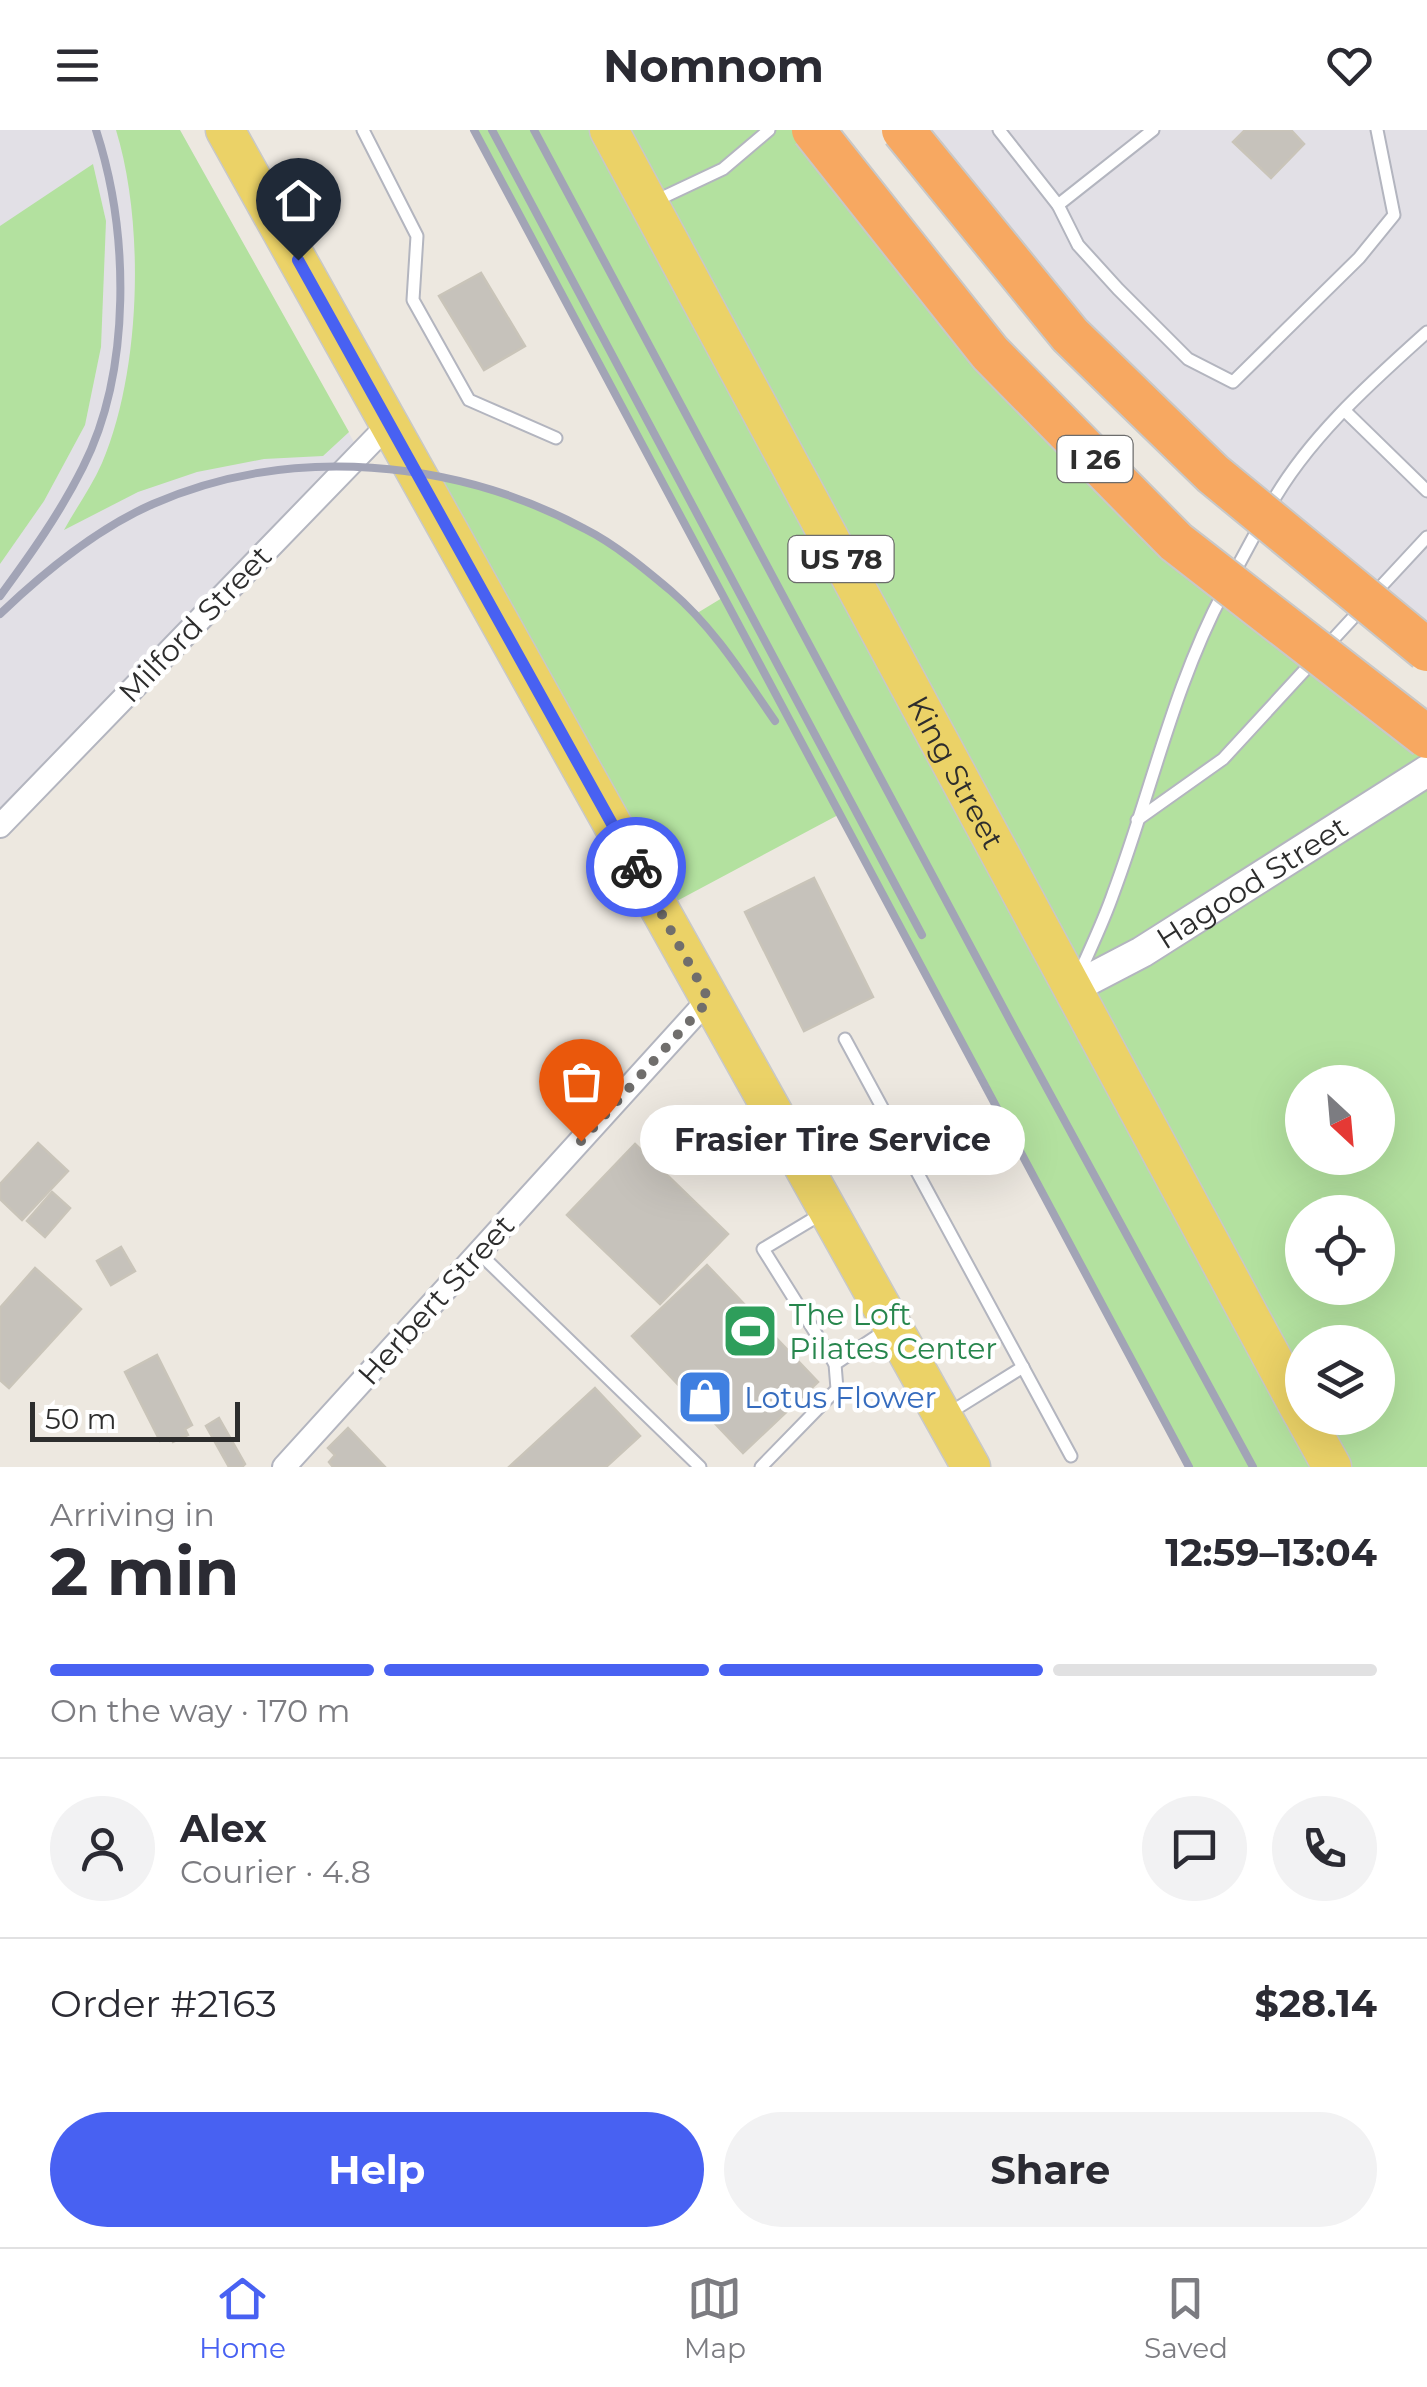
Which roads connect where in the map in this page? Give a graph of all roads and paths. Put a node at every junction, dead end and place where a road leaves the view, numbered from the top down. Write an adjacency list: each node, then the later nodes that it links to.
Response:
1 (225, 130): 14 (main road)
2 (363, 130): 15 (lane)
3 (609, 130): 10 (main road, King Street / US 78)
4 (768, 130): 10 (lane)
5 (814, 130): 19 (highway, I 26, bridge)
6 (903, 130): 18 (highway, I 26, bridge)
7 (998, 130): 11 (lane)
8 (1153, 130): 11 (lane)
9 (1376, 130): 11 (lane)
10 (649, 204): 23 (main road, King Street / US 78)
11 (1058, 205)
12 (1427, 332): 13 (lane)
13 (1345, 410): 16 (lane); 21 (lane)
14 (390, 423): 22 (street, Milford Street); 24 (main road)
15 (556, 438)
16 (1427, 492)
17 (1427, 537): 21 (lane)
18 (1427, 650)
19 (1427, 737)
20 (1427, 771): 23 (street, Hagood Street)
21 (1137, 820): 23 (lane)
22 (0, 826)
23 (1073, 988): 33 (main road, King Street / US 78)
24 (709, 1000): 27 (main road); 29 (street, Herbert Street)
25 (844, 1039): 26 (lane)
26 (889, 1121): 27 (lane); 32 (lane)
27 (803, 1166): 28 (main road)
28 (828, 1210): 30 (main road); 31 (lane)
29 (478, 1254): 37 (street, Herbert Street); 38 (lane)
30 (892, 1326): 31 (lane); 34 (main road)
31 (836, 1364): 39 (lane)
32 (1022, 1367): 34 (lane); 36 (lane)
33 (1285, 1380)
34 (943, 1417): 40 (main road)
35 (1315, 1435): 41 (main road, King Street / US 78)
36 (1071, 1456)
37 (284, 1467)
38 (700, 1467)
39 (761, 1467)
40 (971, 1467)
41 (1332, 1467)

